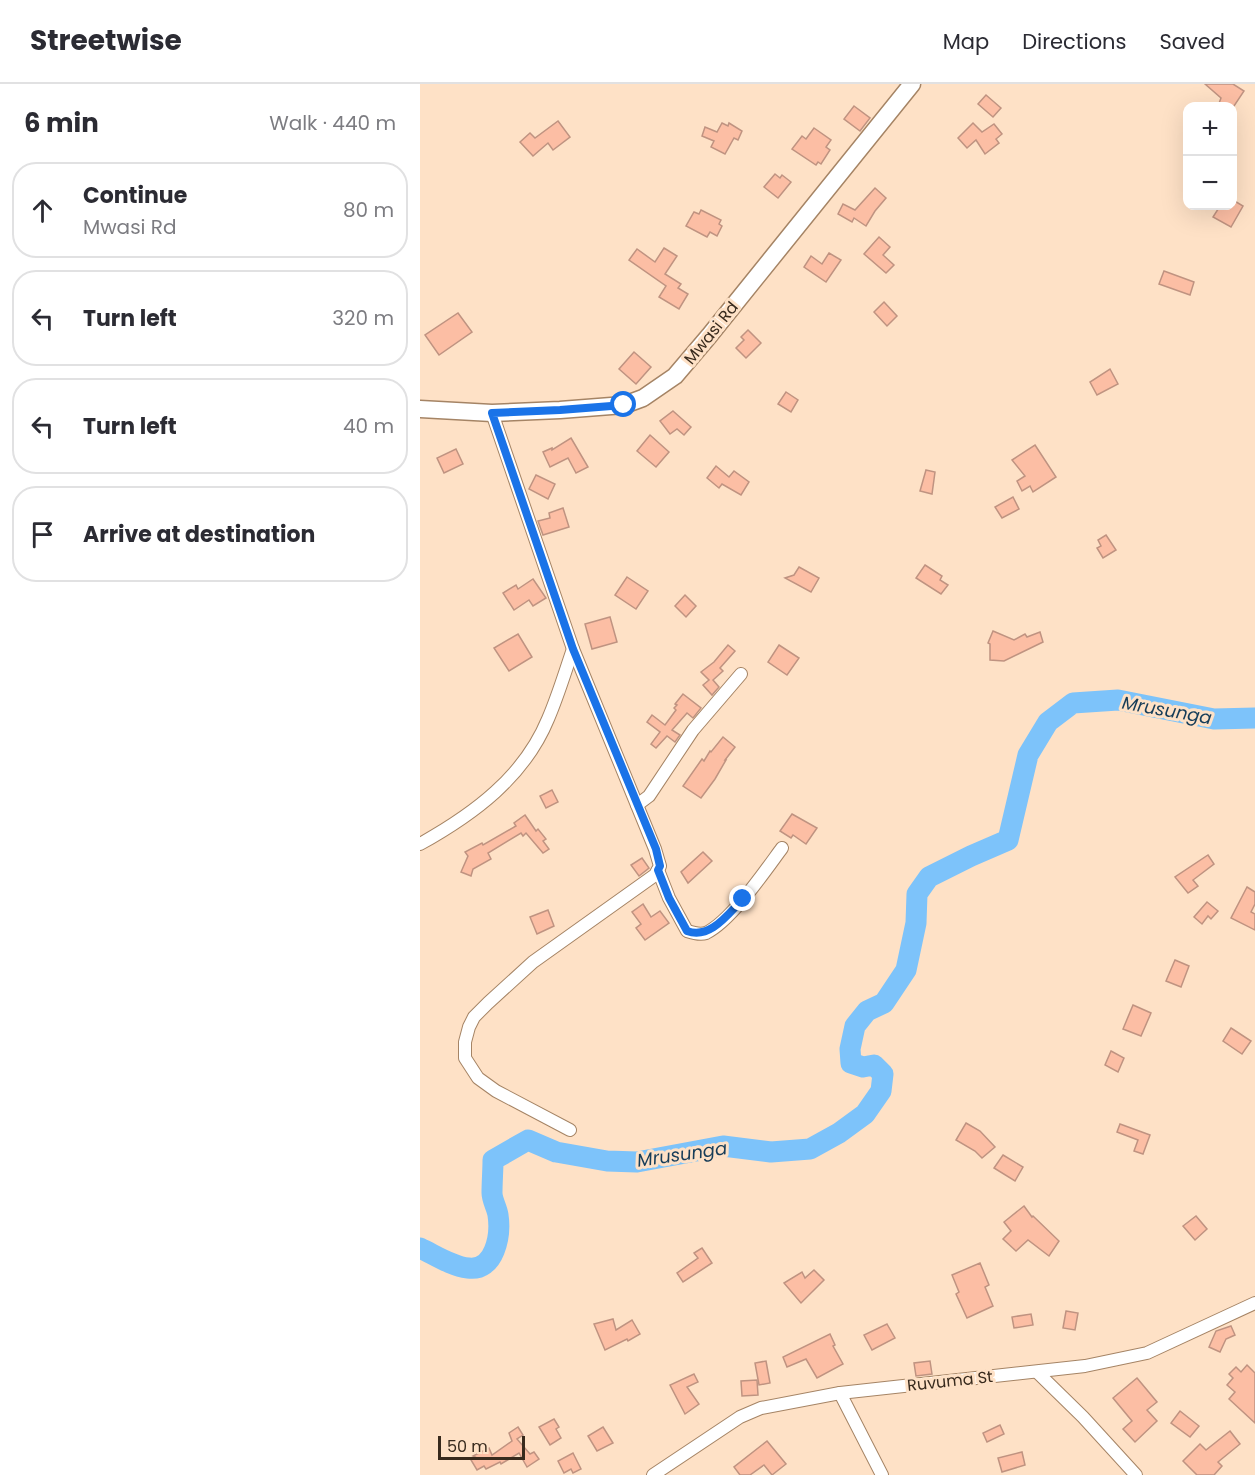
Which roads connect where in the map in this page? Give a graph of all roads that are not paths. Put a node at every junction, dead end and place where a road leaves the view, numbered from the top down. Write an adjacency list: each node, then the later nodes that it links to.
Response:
1 (912, 84): 3 (street, Mwasi Rd)
2 (420, 409): 3 (street, Mwasi Rd)
3 (492, 413): 4 (street)
4 (573, 649): 6 (street); 7 (street)
5 (741, 674): 6 (street)
6 (638, 805): 9 (street)
7 (420, 844)
8 (782, 848): 9 (street)
9 (658, 870): 10 (street)
10 (570, 1130)
11 (1255, 1302): 12 (street, Ruvuma St)
12 (1037, 1372): 13 (street, Ruvuma St); 16 (street)
13 (840, 1393): 14 (street, Ruvuma St); 15 (street)
14 (653, 1475)
15 (882, 1475)
16 (1136, 1475)

